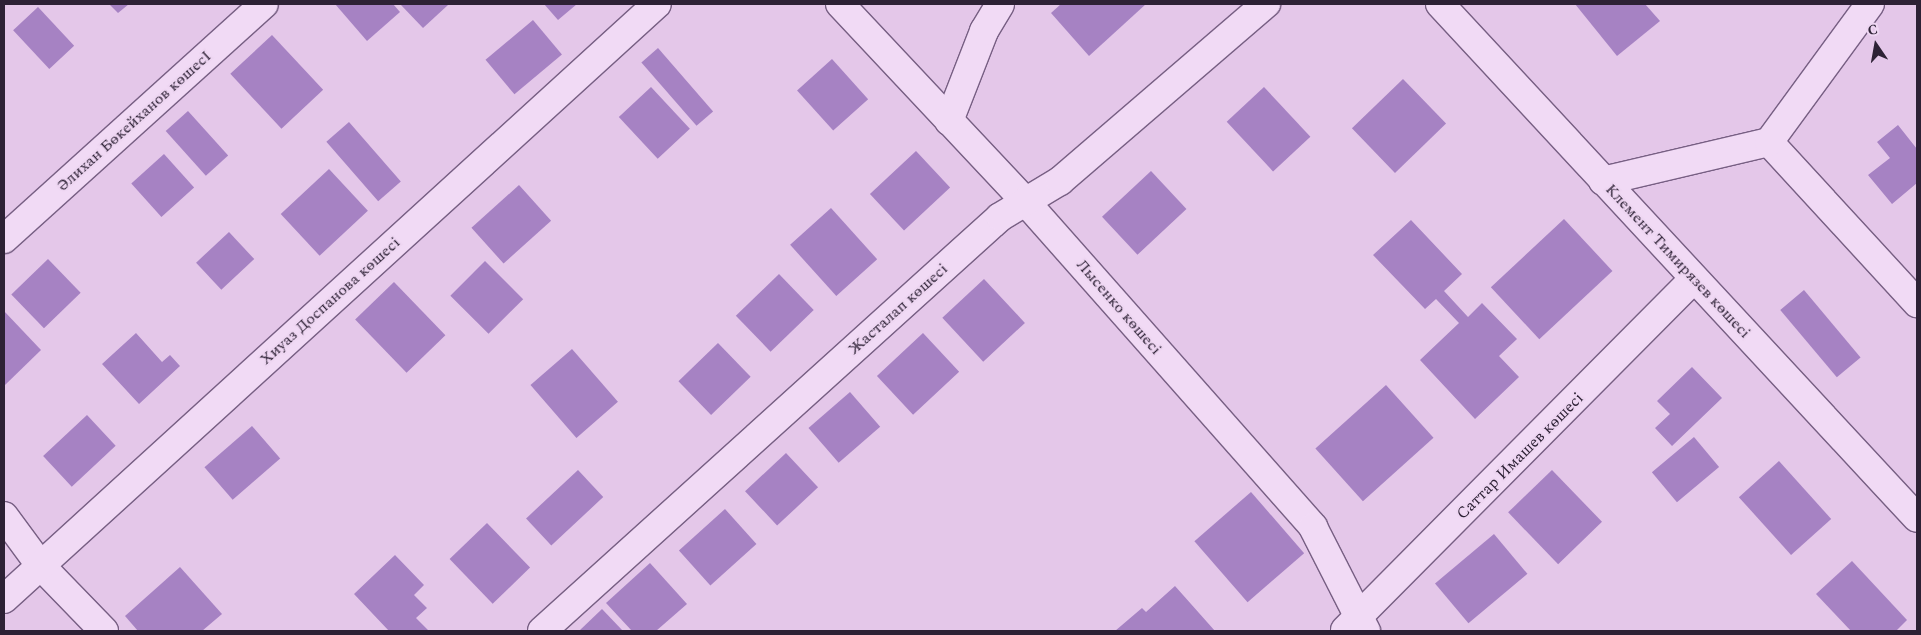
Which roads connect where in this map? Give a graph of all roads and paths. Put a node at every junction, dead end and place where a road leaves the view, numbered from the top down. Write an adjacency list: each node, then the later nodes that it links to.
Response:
1 (264, 4): 12 (street, Әлихан Бөкейханов көшесI)
2 (657, 4): 17 (street, Хиуаз Доспанова көшесі)
3 (1000, 4): 8 (street)
4 (1266, 4): 11 (street, Жасталап көшесі)
5 (1440, 4): 10 (street, Клемент Тимирязев көшесі)
6 (1870, 4): 9 (street)
7 (851, 8): 8 (street, Лысенко көшесі)
8 (948, 121): 11 (street, Лысенко көшесі)
9 (1769, 142): 10 (street); 14 (street)
10 (1603, 181): 13 (street, Клемент Тимирязев көшесі)
11 (1025, 201): 19 (street, Лысенко көшесі); 21 (street, Жасталап көшесі)
12 (4, 239)
13 (1694, 278): 16 (street, Клемент Тимирязев көшесі); 19 (street, Саттар Имашев көшесі)
14 (1917, 303)
15 (4, 516): 17 (street)
16 (1917, 518)
17 (40, 565): 18 (street, Хиуаз Доспанова көшесі); 20 (street)
18 (4, 598)
19 (1355, 628)
20 (104, 631)
21 (542, 631)

